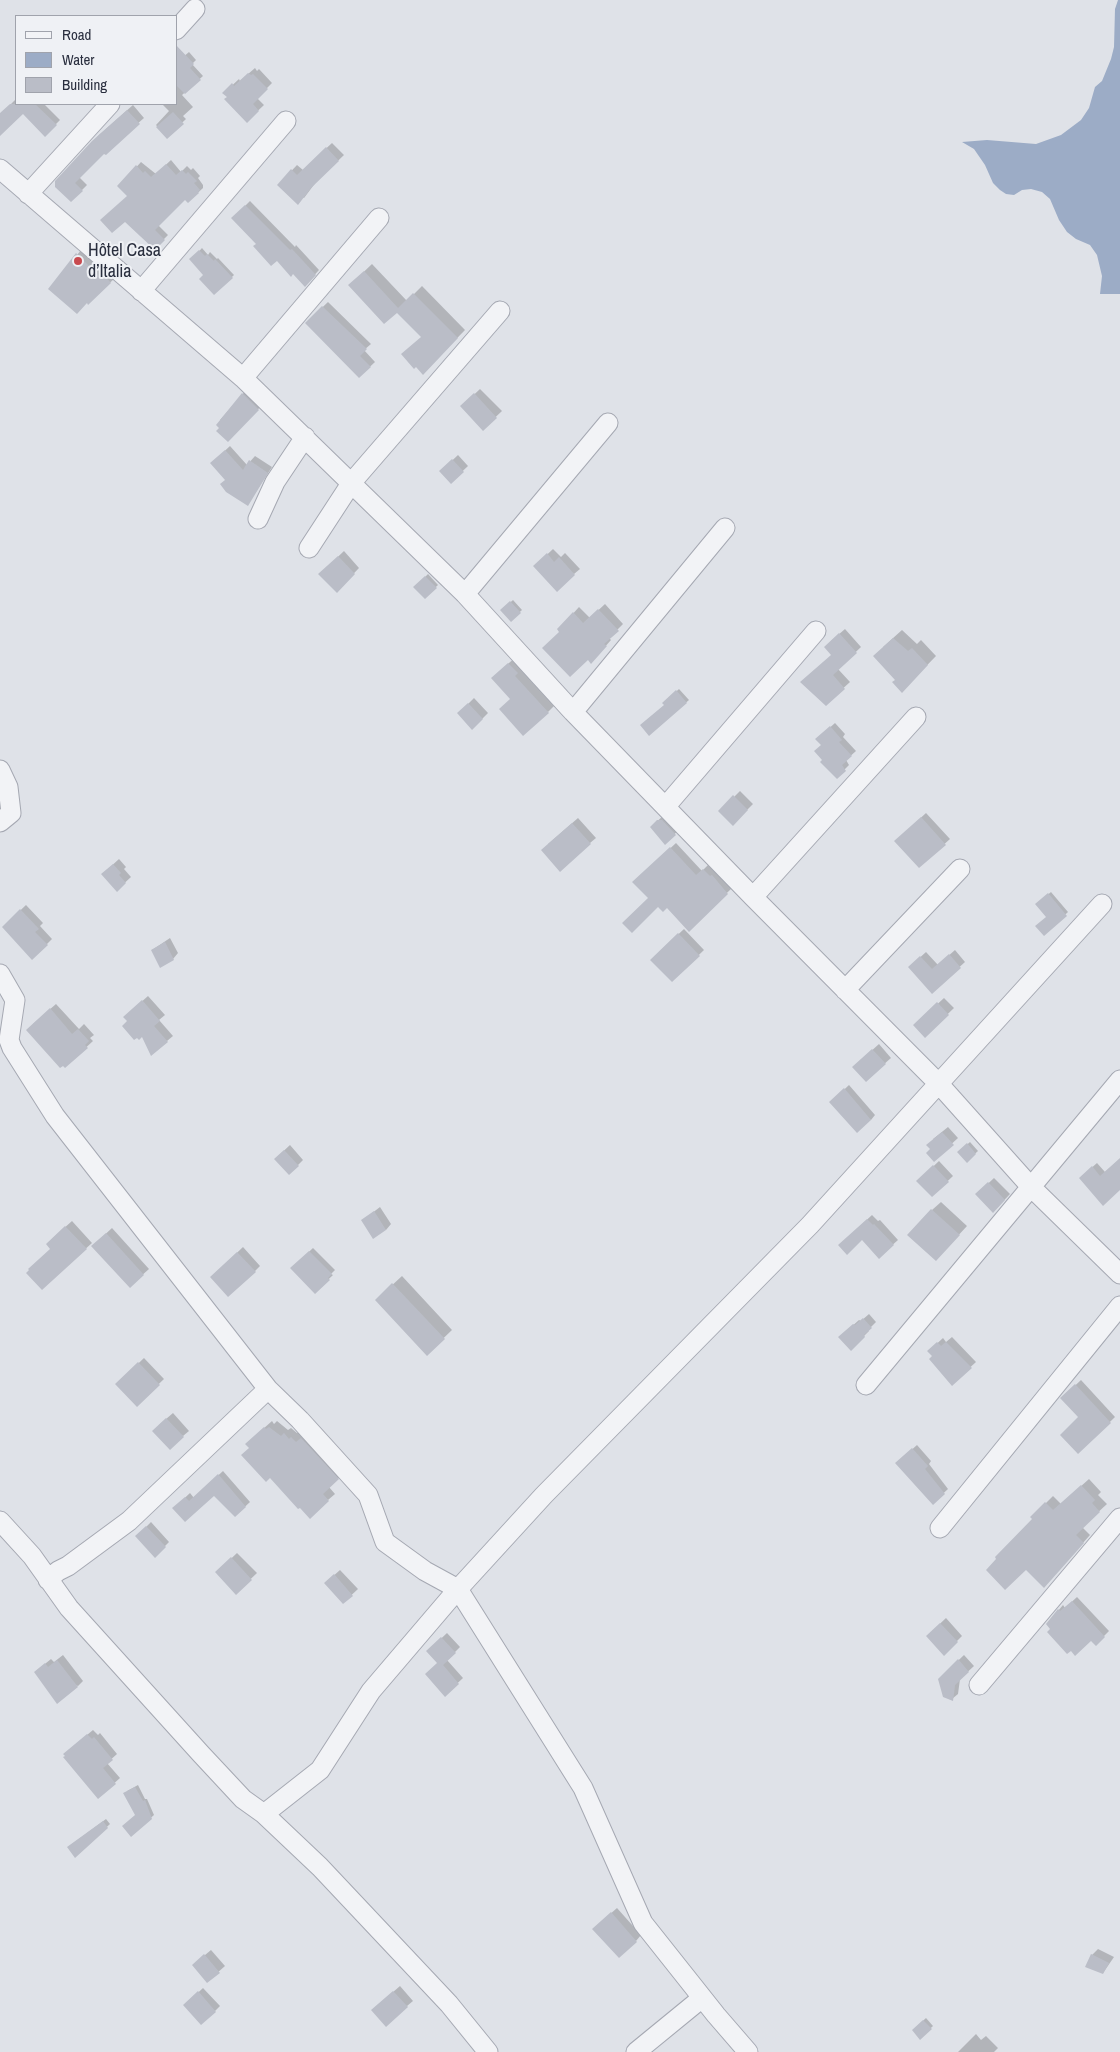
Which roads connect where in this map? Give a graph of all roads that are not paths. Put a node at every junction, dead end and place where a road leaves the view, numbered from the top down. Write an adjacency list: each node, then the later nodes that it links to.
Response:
1 (195, 9): 2 (street)
2 (178, 28)
3 (109, 105): 6 (street)
4 (286, 121): 8 (street)
5 (0, 169): 6 (street)
6 (28, 194): 8 (street)
7 (379, 218): 10 (street)
8 (142, 291): 10 (street)
9 (500, 311): 13 (street)
10 (243, 378): 12 (street)
11 (608, 423): 17 (street)
12 (305, 437): 13 (street); 14 (street)
13 (352, 482): 16 (street); 17 (street)
14 (258, 520)
15 (726, 528): 19 (street)
16 (309, 548)
17 (465, 594): 19 (street)
18 (816, 631): 22 (street)
19 (573, 712): 22 (street)
20 (916, 718): 25 (street)
21 (0, 770): 23 (street)
22 (666, 806): 25 (street)
23 (0, 822)
24 (960, 869): 28 (street)
25 (753, 897): 28 (street)
26 (1102, 904): 30 (street)
27 (0, 974): 35 (street)
28 (845, 990): 30 (street)
29 (1120, 1080): 31 (street)
30 (938, 1084): 31 (street); 40 (street)
31 (1032, 1187): 32 (street); 34 (street)
32 (1120, 1274)
33 (1120, 1306): 38 (street)
34 (866, 1385)
35 (268, 1389): 39 (street); 40 (street)
36 (1120, 1518): 41 (street)
37 (0, 1521): 39 (street)
38 (940, 1528)
39 (48, 1580): 42 (street)
40 (458, 1589): 42 (street); 43 (street)
41 (979, 1685)
42 (264, 1814): 44 (street)
43 (702, 1998): 45 (street); 46 (street)
44 (488, 2052)
45 (636, 2052)
46 (748, 2052)

